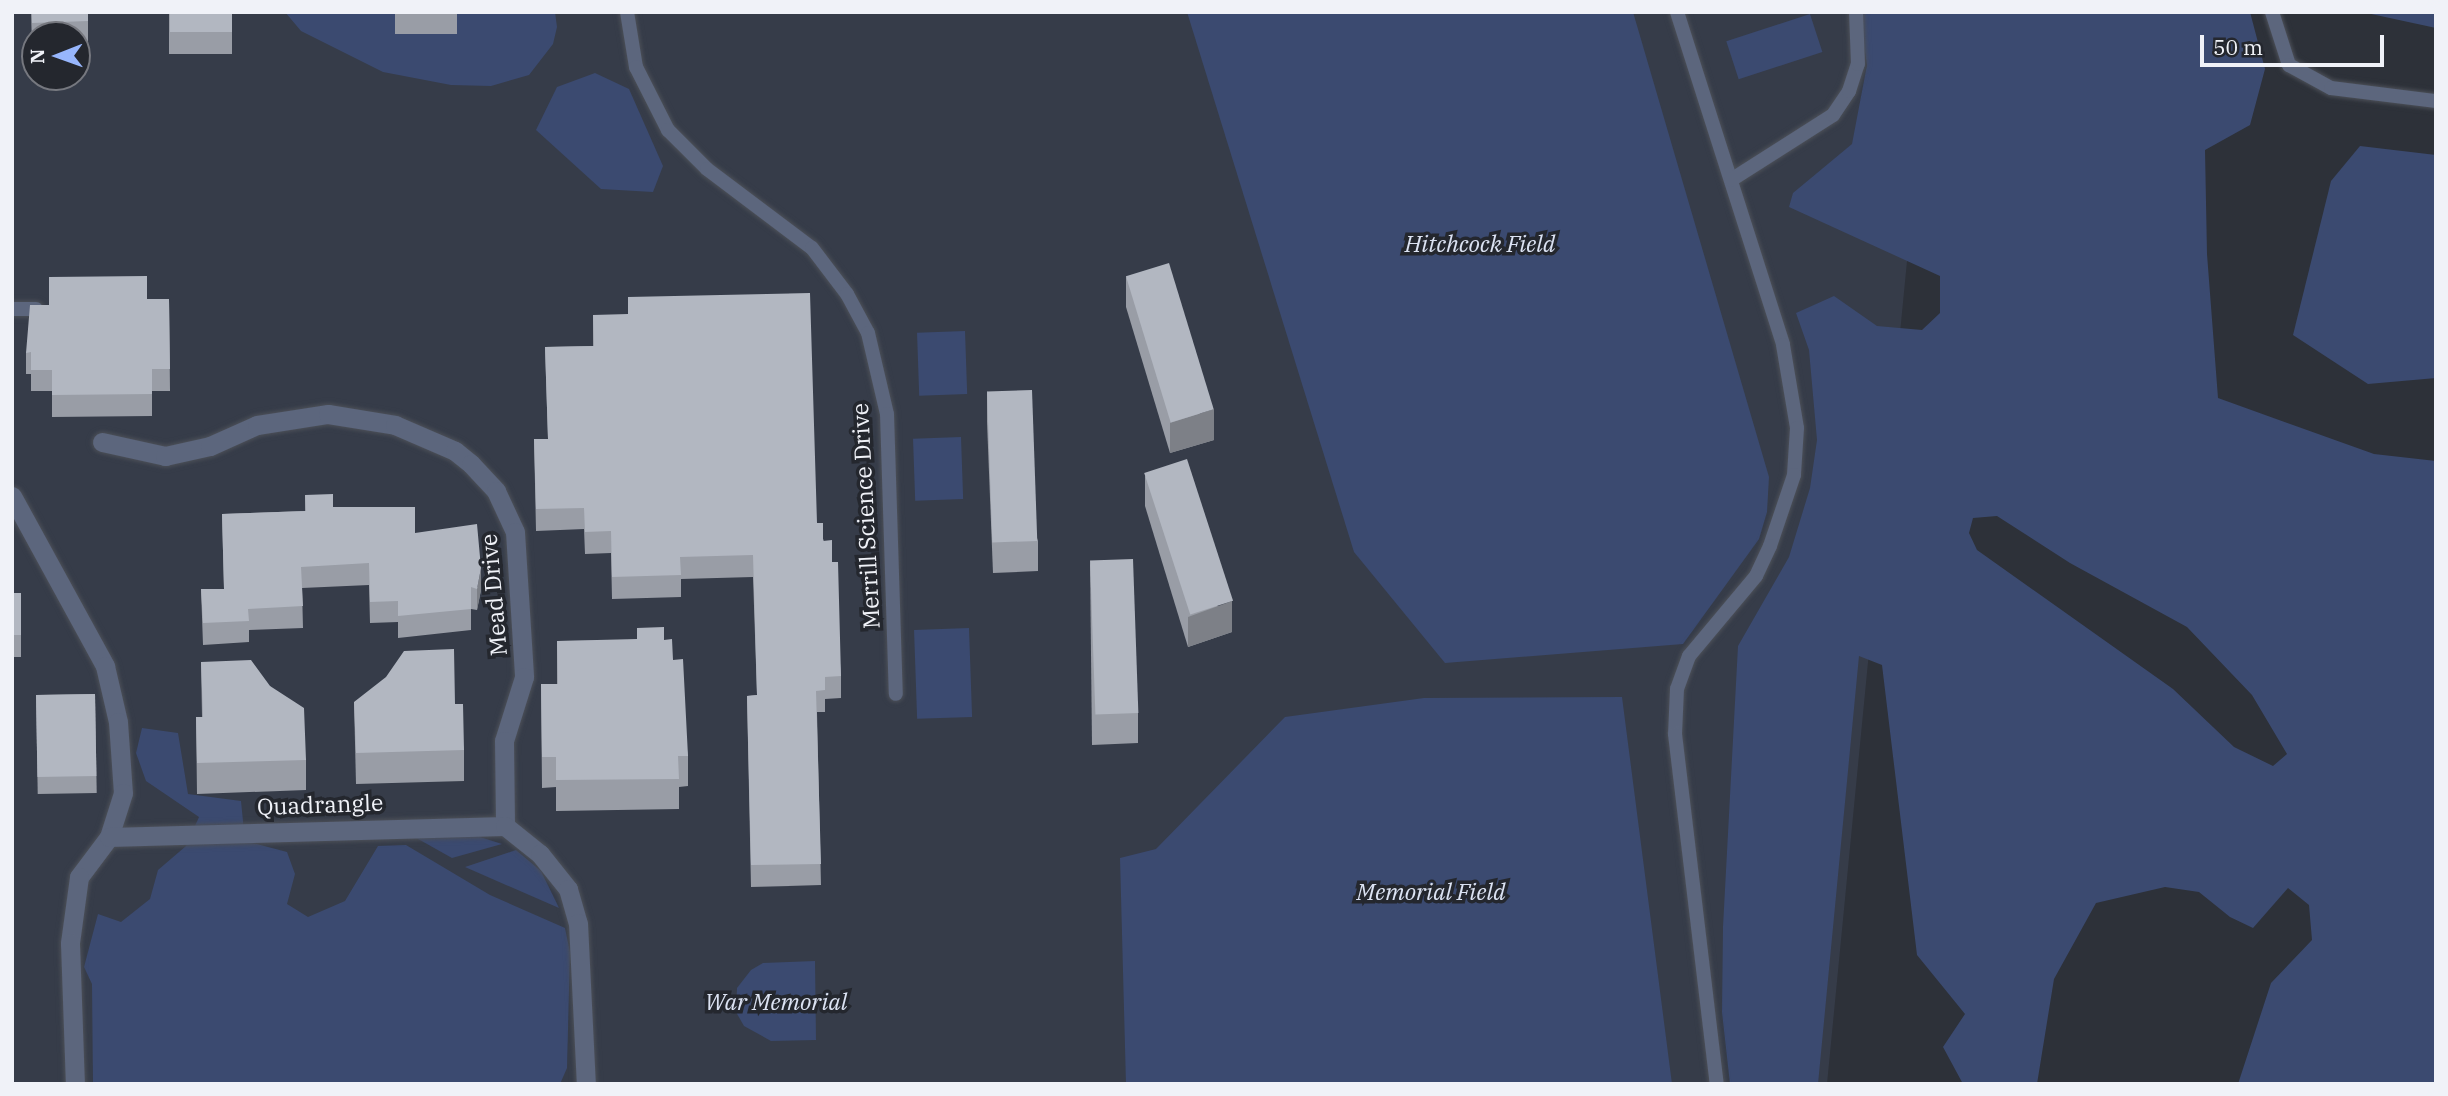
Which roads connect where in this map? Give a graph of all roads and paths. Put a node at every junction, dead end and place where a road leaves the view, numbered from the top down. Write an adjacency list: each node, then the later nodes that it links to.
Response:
1 (626, 12): 11 (lane, Merrill Science Drive)
2 (1677, 12): 6 (lane)
3 (1856, 12): 6 (lane)
4 (2272, 12): 5 (lane)
5 (2436, 101)
6 (1731, 180): 16 (lane)
7 (12, 309): 8 (lane)
8 (36, 309)
9 (102, 442): 12 (street, Mead Drive)
10 (12, 496): 13 (street)
11 (896, 694)
12 (505, 826): 13 (street, Quadrangle); 15 (street)
13 (108, 837): 14 (street)
14 (75, 1084)
15 (586, 1084)
16 (1717, 1084)

